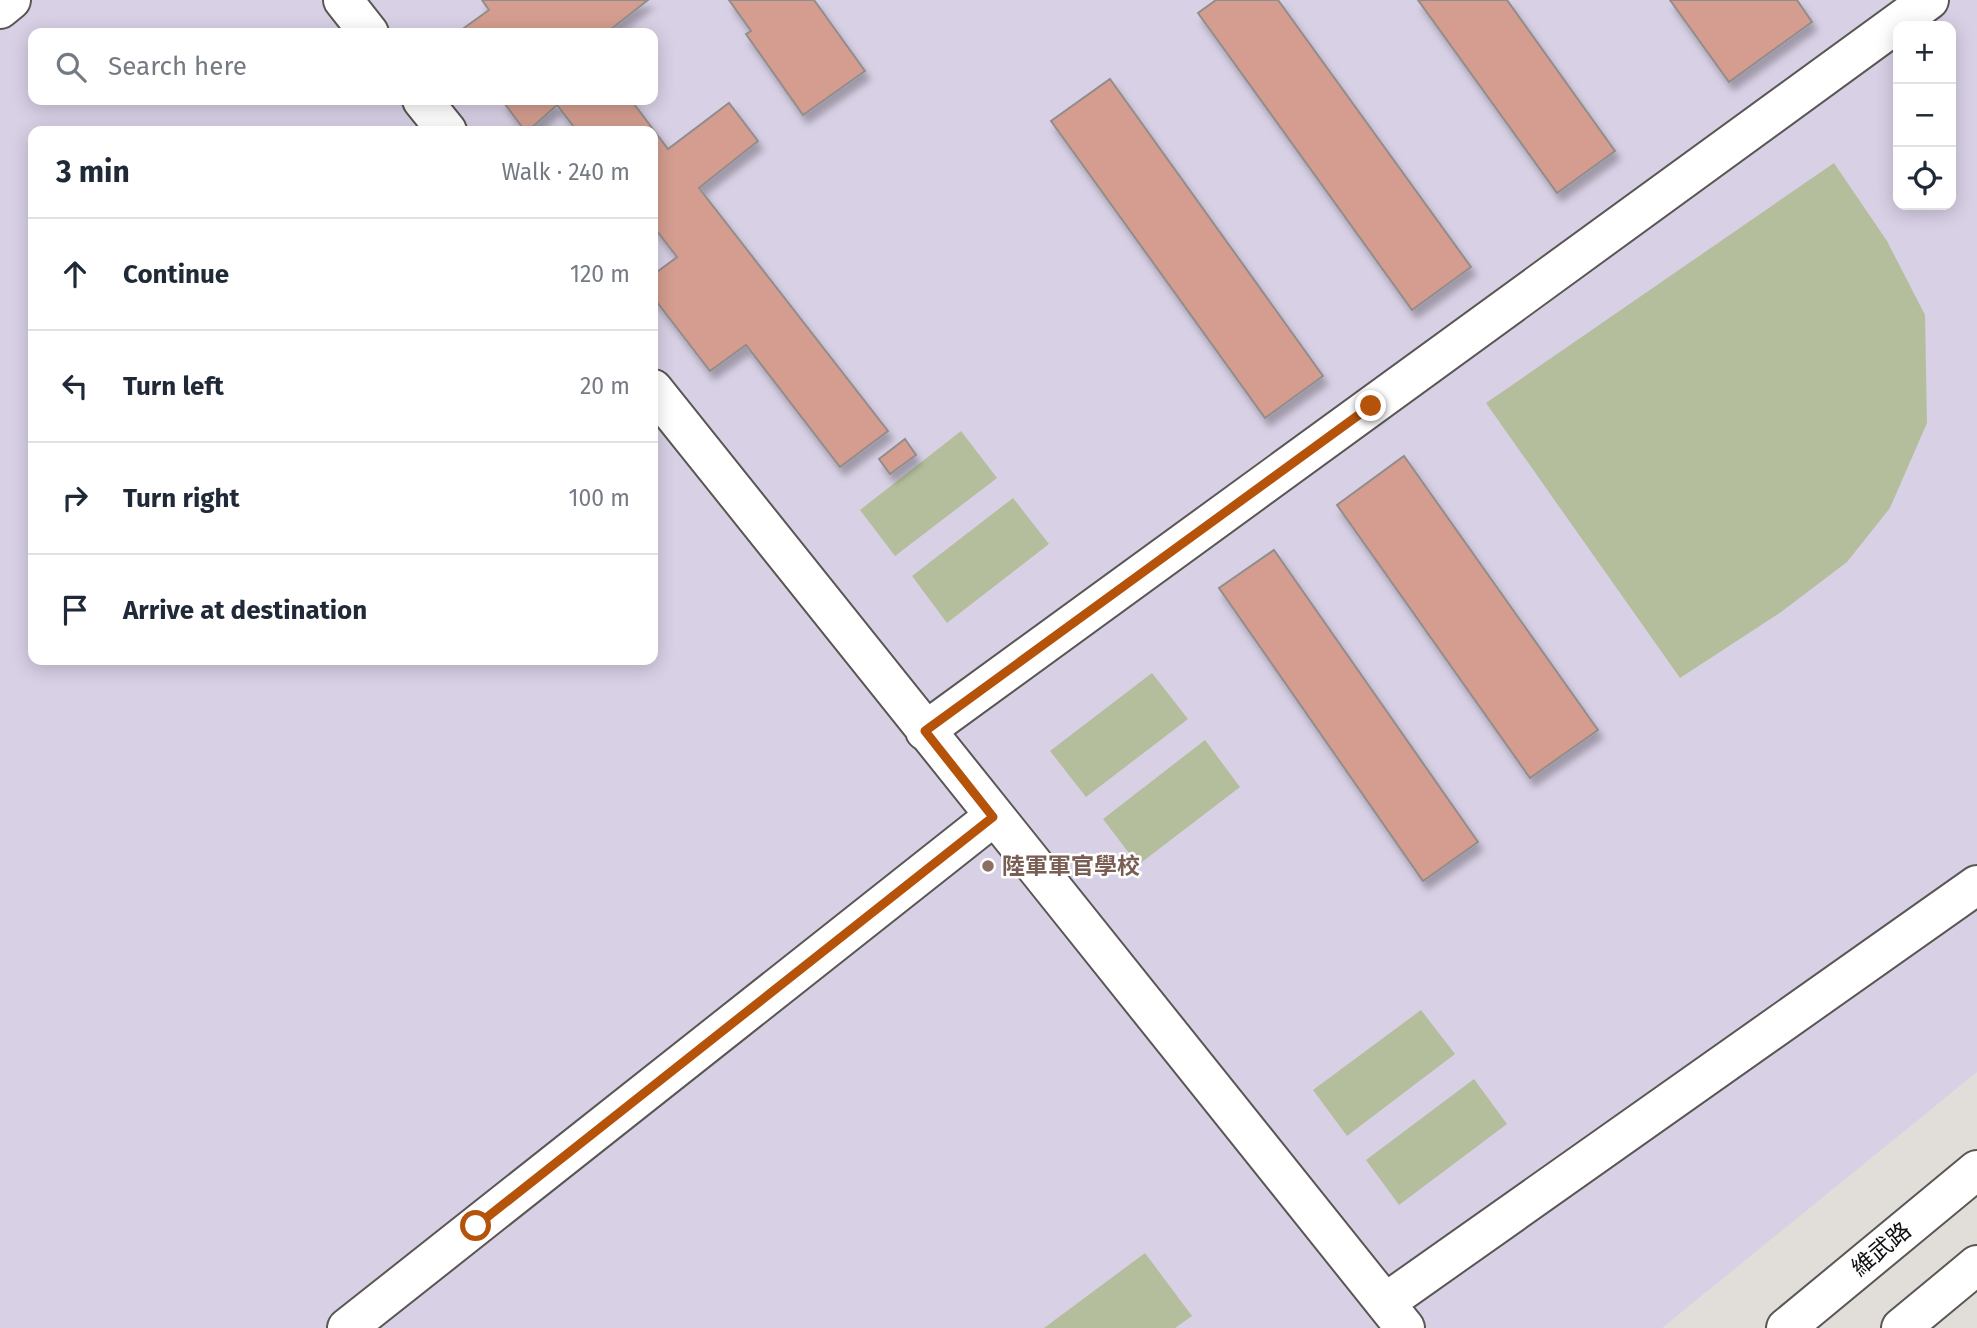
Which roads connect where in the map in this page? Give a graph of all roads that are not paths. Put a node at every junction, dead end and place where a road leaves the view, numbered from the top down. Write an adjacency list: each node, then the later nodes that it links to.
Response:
1 (11, 0): 4 (street)
2 (343, 0): 5 (street)
3 (1929, 0): 9 (street)
4 (0, 9)
5 (365, 28)
6 (426, 105): 7 (street)
7 (443, 126)
8 (658, 395): 9 (street)
9 (925, 731): 10 (street)
10 (993, 817): 14 (street); 15 (street)
11 (1977, 885): 14 (street)
12 (1977, 1170): 16 (street, 維武路)
13 (1977, 1265): 17 (street)
14 (1395, 1315)
15 (347, 1328)
16 (1786, 1328)
17 (1901, 1328)

